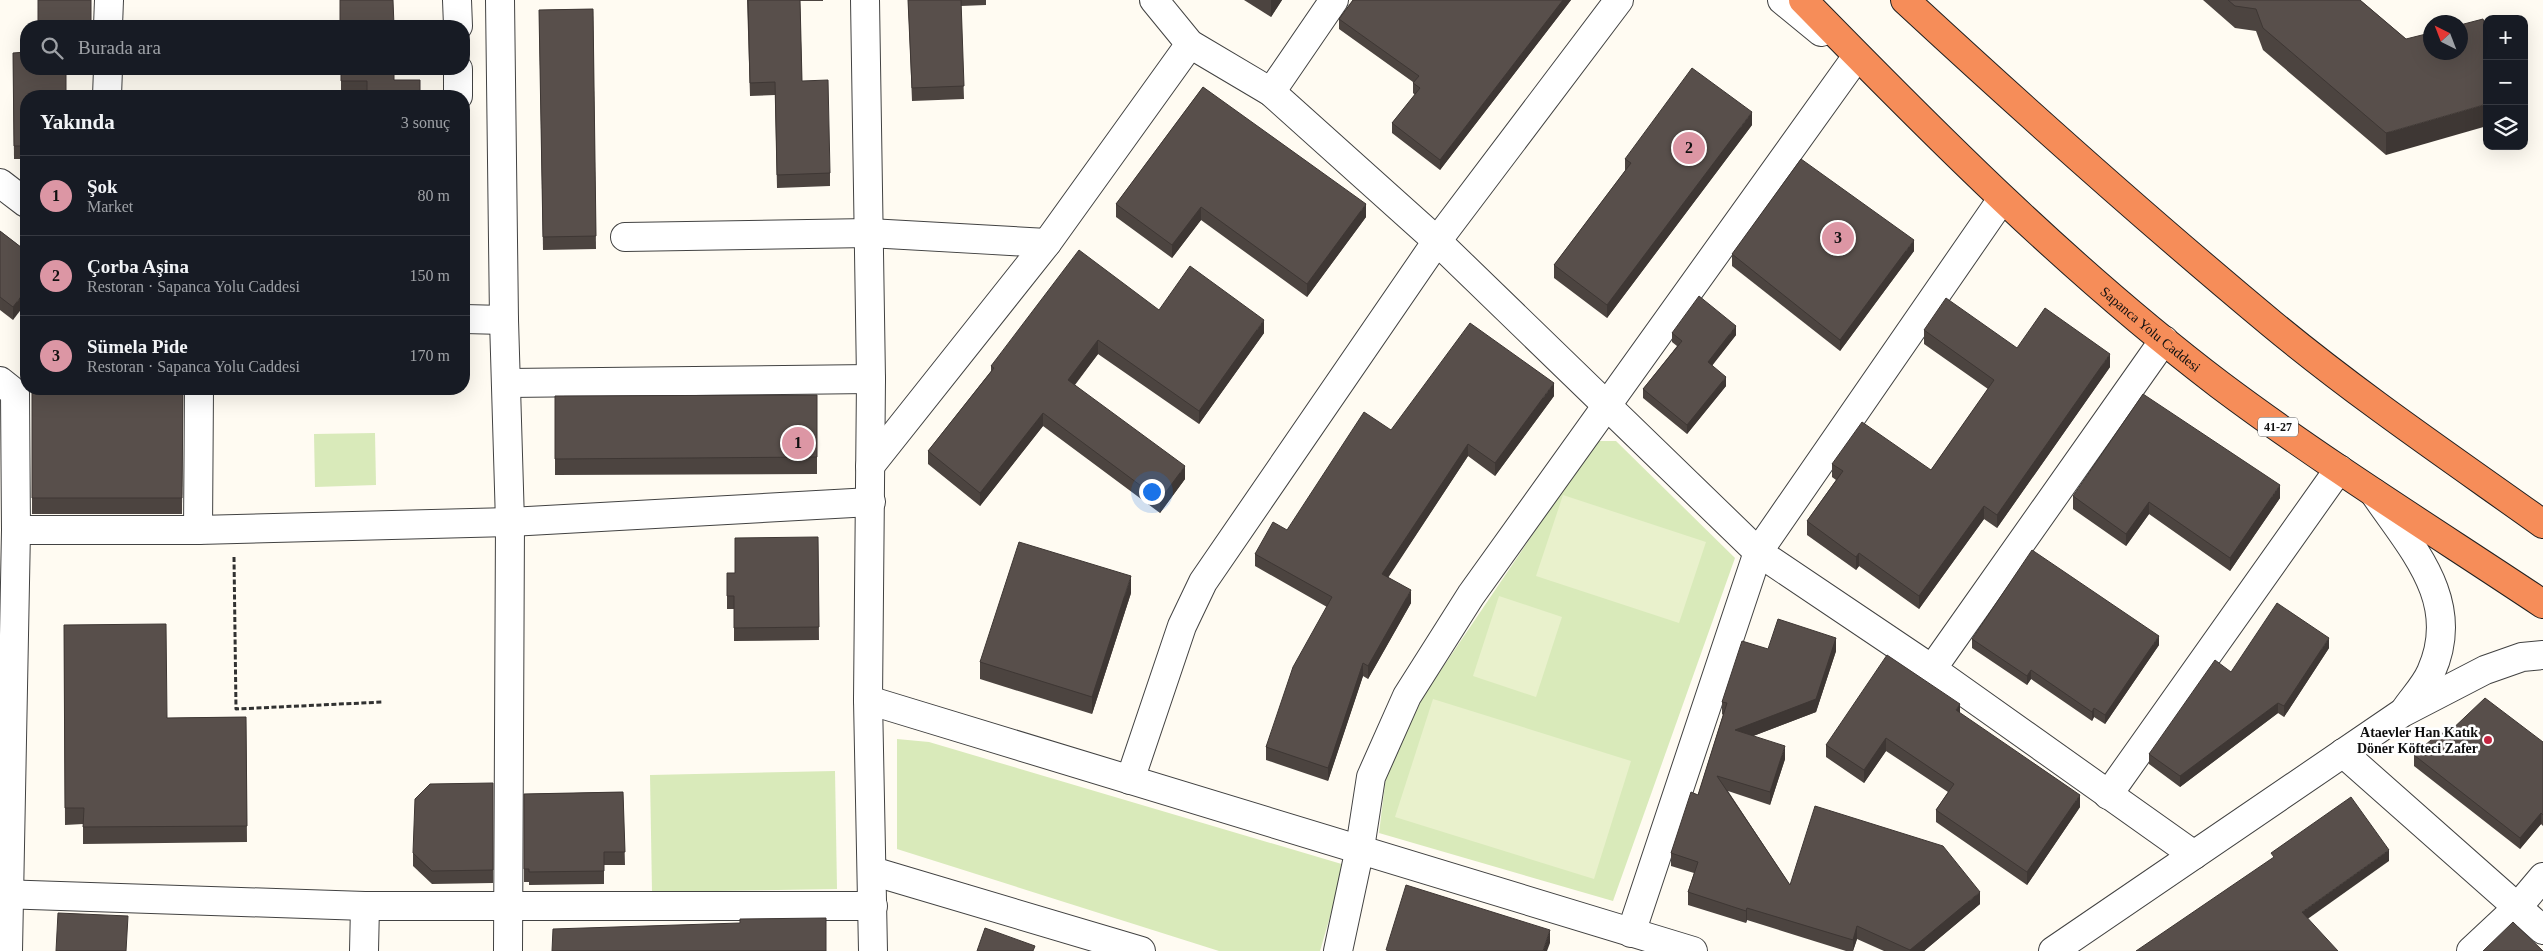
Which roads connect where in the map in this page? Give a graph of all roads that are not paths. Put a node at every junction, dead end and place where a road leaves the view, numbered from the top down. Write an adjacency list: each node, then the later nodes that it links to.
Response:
1 (109, 0): 11 (street)
2 (457, 0): 12 (street)
3 (500, 0): 29 (street)
4 (865, 0): 24 (street)
5 (1154, 0): 13 (street)
6 (1334, 0): 19 (street)
7 (1619, 0): 26 (street)
8 (1782, 0): 14 (street)
9 (1803, 0): 20 (highway, Sapanca Yolu Caddesi)
10 (1905, 0): 41 (highway)
11 (108, 20)
12 (458, 20)
13 (1190, 44): 19 (street); 27 (street)
14 (1856, 60): 20 (street); 35 (street)
15 (108, 75): 17 (street)
16 (458, 75): 18 (street)
17 (107, 90)
18 (458, 90)
19 (1271, 92): 26 (street)
20 (1915, 115): 23 (highway, Sapanca Yolu Caddesi)
21 (0, 183): 22 (street)
22 (20, 198)
23 (2002, 199): 30 (highway, Sapanca Yolu Caddesi / 41-27); 44 (street)
24 (869, 233): 25 (street); 27 (street); 31 (street)
25 (625, 237)
26 (1437, 241): 35 (street); 51 (street)
27 (1047, 243): 36 (street)
28 (470, 320): 29 (street)
29 (504, 320): 33 (street)
30 (2164, 340): 37 (highway, Sapanca Yolu Caddesi / 41-27); 47 (street)
31 (871, 379): 33 (street); 36 (street)
32 (0, 381): 42 (street)
33 (506, 383): 40 (street)
34 (199, 395): 43 (street)
35 (1608, 406): 44 (street); 53 (street)
36 (870, 466): 39 (street)
37 (2339, 469): 38 (highway, Sapanca Yolu Caddesi / 41-27); 52 (street)
38 (2374, 493): 45 (highway, Sapanca Yolu Caddesi / 41-27); 49 (street)
39 (871, 502): 40 (street); 48 (street)
40 (510, 522): 43 (street); 60 (street)
41 (2543, 524)
42 (16, 530): 43 (street); 57 (street)
43 (198, 530)
44 (1758, 552): 47 (street); 63 (street)
45 (2543, 604)
46 (2543, 655): 49 (street)
47 (1932, 669): 52 (street)
48 (868, 700): 51 (street); 55 (street)
49 (2402, 713): 50 (street)
50 (2343, 753): 54 (street); 61 (street)
51 (1130, 780): 53 (street)
52 (2108, 794): 54 (street)
53 (1360, 848): 63 (street); 69 (street)
54 (2194, 855): 71 (street)
55 (872, 871): 59 (street); 68 (street)
56 (2543, 877): 61 (street)
57 (4, 894): 58 (street); 64 (street)
58 (365, 906): 60 (street); 65 (street)
59 (873, 906): 60 (street); 67 (street)
60 (508, 908): 66 (street)
61 (2516, 909): 62 (street); 72 (street)
62 (2543, 930)
63 (1631, 933): 70 (street)
64 (8, 951)
65 (364, 951)
66 (508, 951)
67 (874, 951)
68 (1141, 951)
69 (1338, 951)
70 (1693, 951)
71 (2053, 951)
72 (2471, 951)

